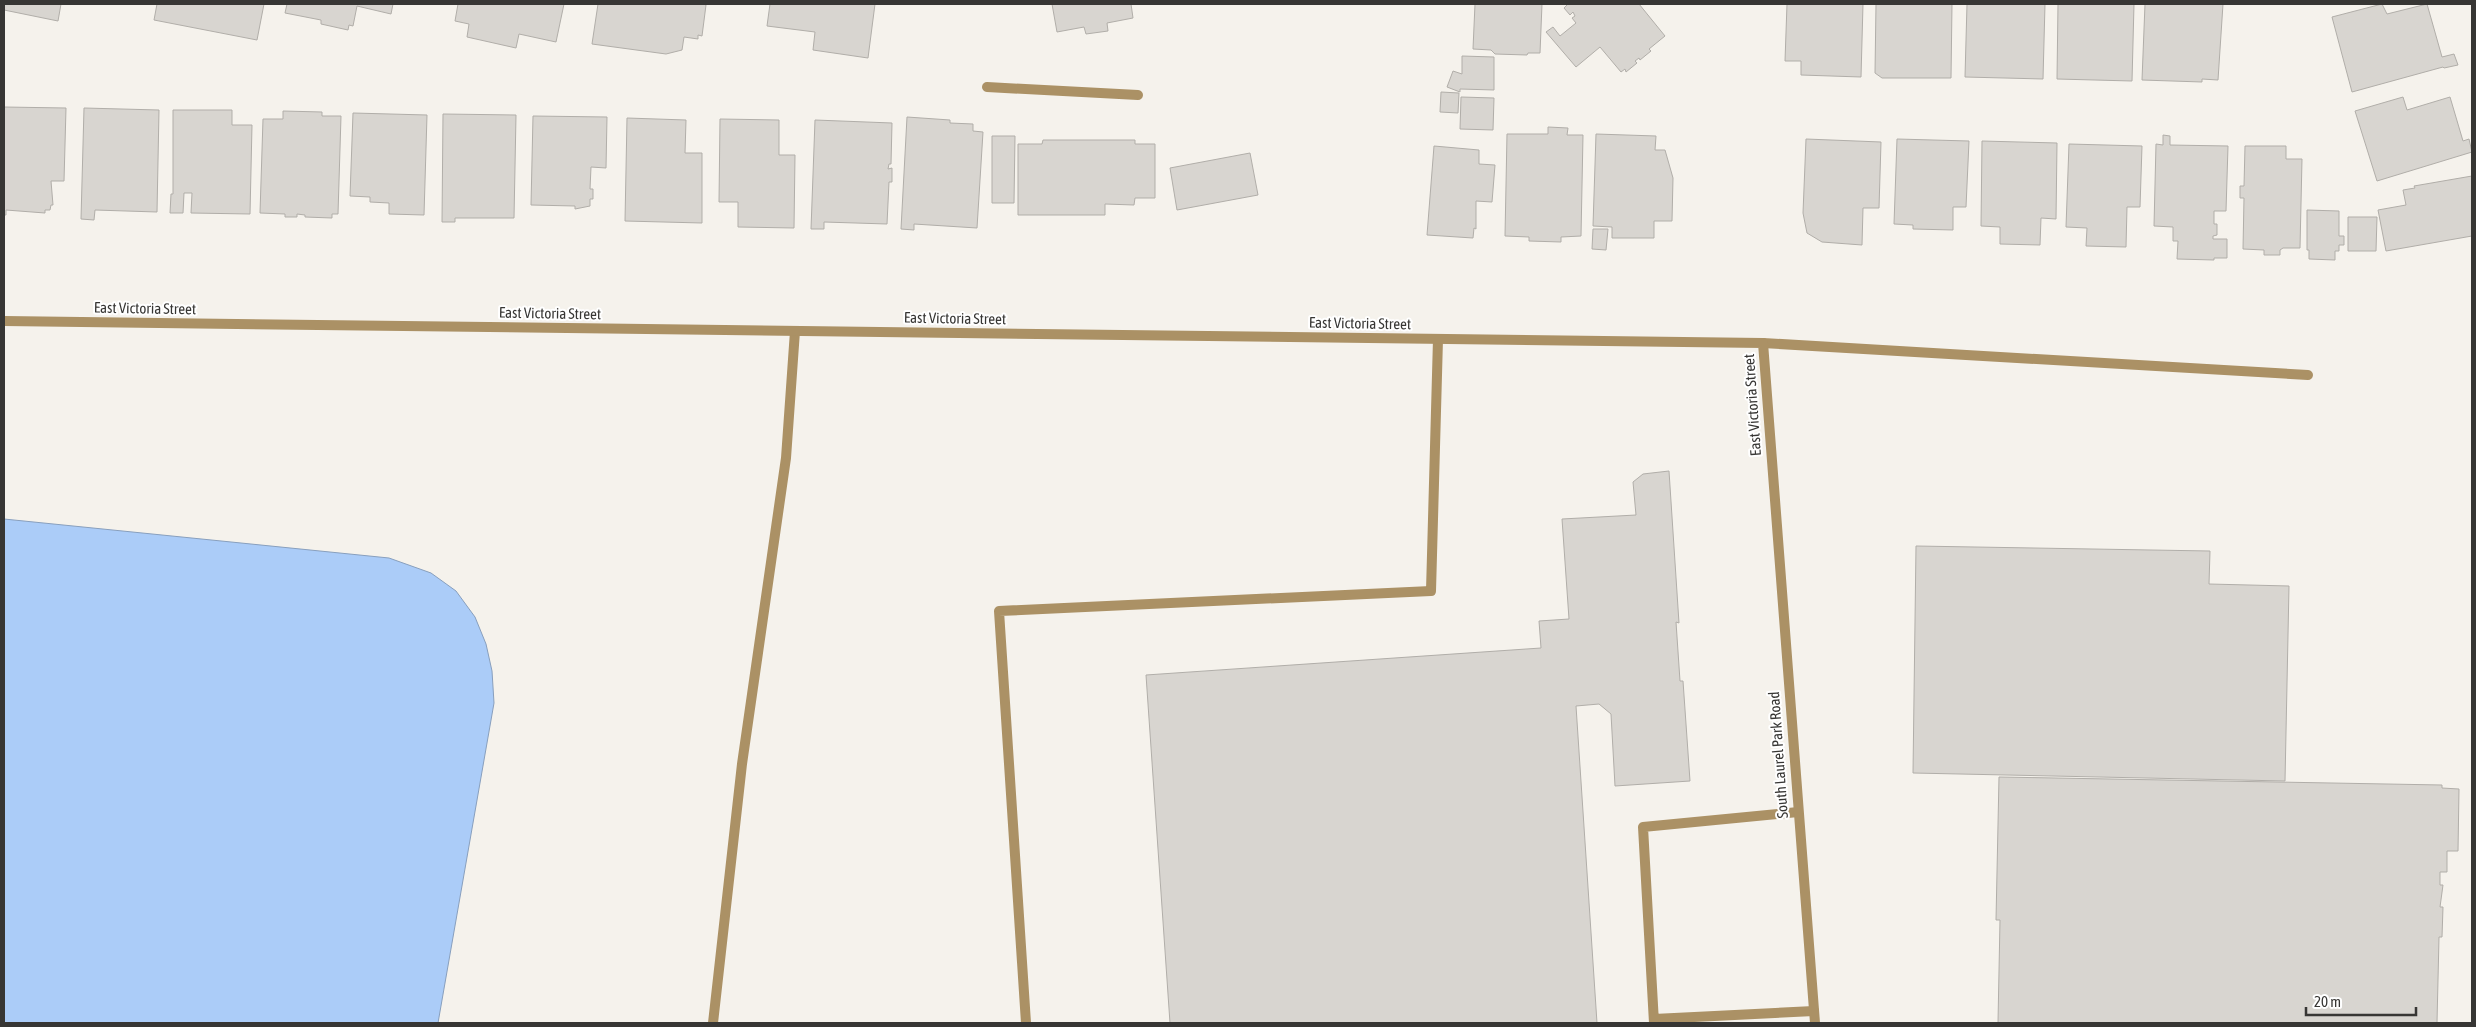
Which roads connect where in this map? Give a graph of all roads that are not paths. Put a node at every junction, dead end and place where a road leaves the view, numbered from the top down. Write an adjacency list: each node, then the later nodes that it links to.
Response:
1 (986, 87): 2 (street)
2 (1138, 95)
3 (4, 321): 4 (street, East Victoria Street)
4 (795, 331): 5 (street, East Victoria Street); 12 (street)
5 (1438, 339): 6 (street, East Victoria Street); 13 (street)
6 (1763, 343): 7 (street); 8 (street, East Victoria Street)
7 (2308, 376)
8 (1773, 485): 9 (street, South Laurel Park Road)
9 (1798, 812): 10 (street, South Laurel Park Road); 11 (street)
10 (1814, 1011): 11 (street); 14 (street, South Laurel Park Road)
11 (1654, 1021)
12 (713, 1023)
13 (1026, 1023)
14 (1815, 1023)

